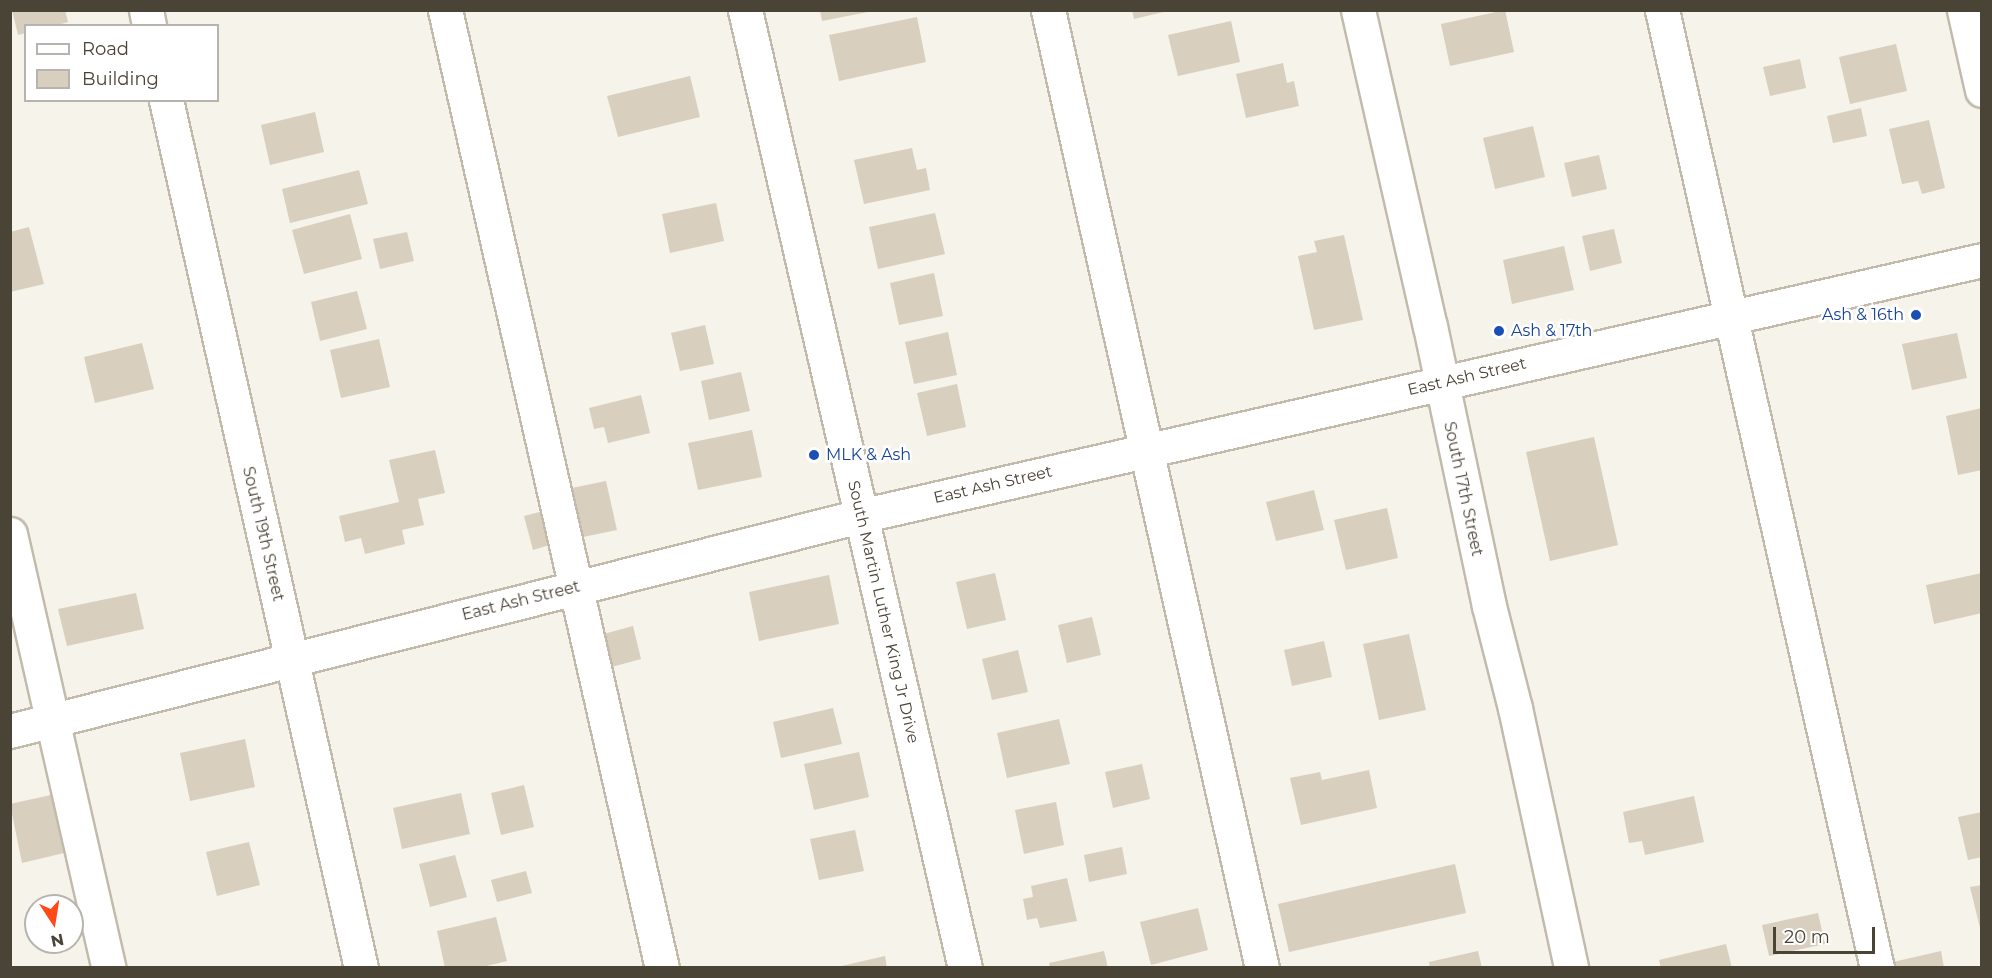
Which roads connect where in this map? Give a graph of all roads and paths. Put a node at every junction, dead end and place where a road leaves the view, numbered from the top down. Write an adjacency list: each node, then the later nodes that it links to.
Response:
1 (445, 10): 15 (street)
2 (745, 10): 13 (street, South Martin Luther King Jr Drive)
3 (1048, 10): 12 (street)
4 (1358, 10): 11 (street, South 17th Street)
5 (1662, 10): 10 (street)
6 (1964, 10): 7 (street)
7 (1982, 90)
8 (166, 102): 16 (street, South 19th Street)
9 (1982, 260): 10 (street, East Ash Street)
10 (1730, 316): 11 (street, East Ash Street); 25 (street)
11 (1440, 383): 12 (street, East Ash Street); 24 (street, South 17th Street)
12 (1146, 450): 13 (street, East Ash Street); 23 (street)
13 (860, 516): 15 (street, East Ash Street); 22 (street, South Martin Luther King Jr Drive)
14 (10, 534): 17 (street)
15 (575, 587): 16 (street, East Ash Street); 21 (street)
16 (291, 659): 17 (street, East Ash Street); 20 (street, South 19th Street)
17 (52, 721): 18 (street, East Ash Street); 19 (street)
18 (10, 731)
19 (110, 968)
20 (361, 968)
21 (662, 968)
22 (965, 968)
23 (1262, 968)
24 (1571, 968)
25 (1877, 968)

